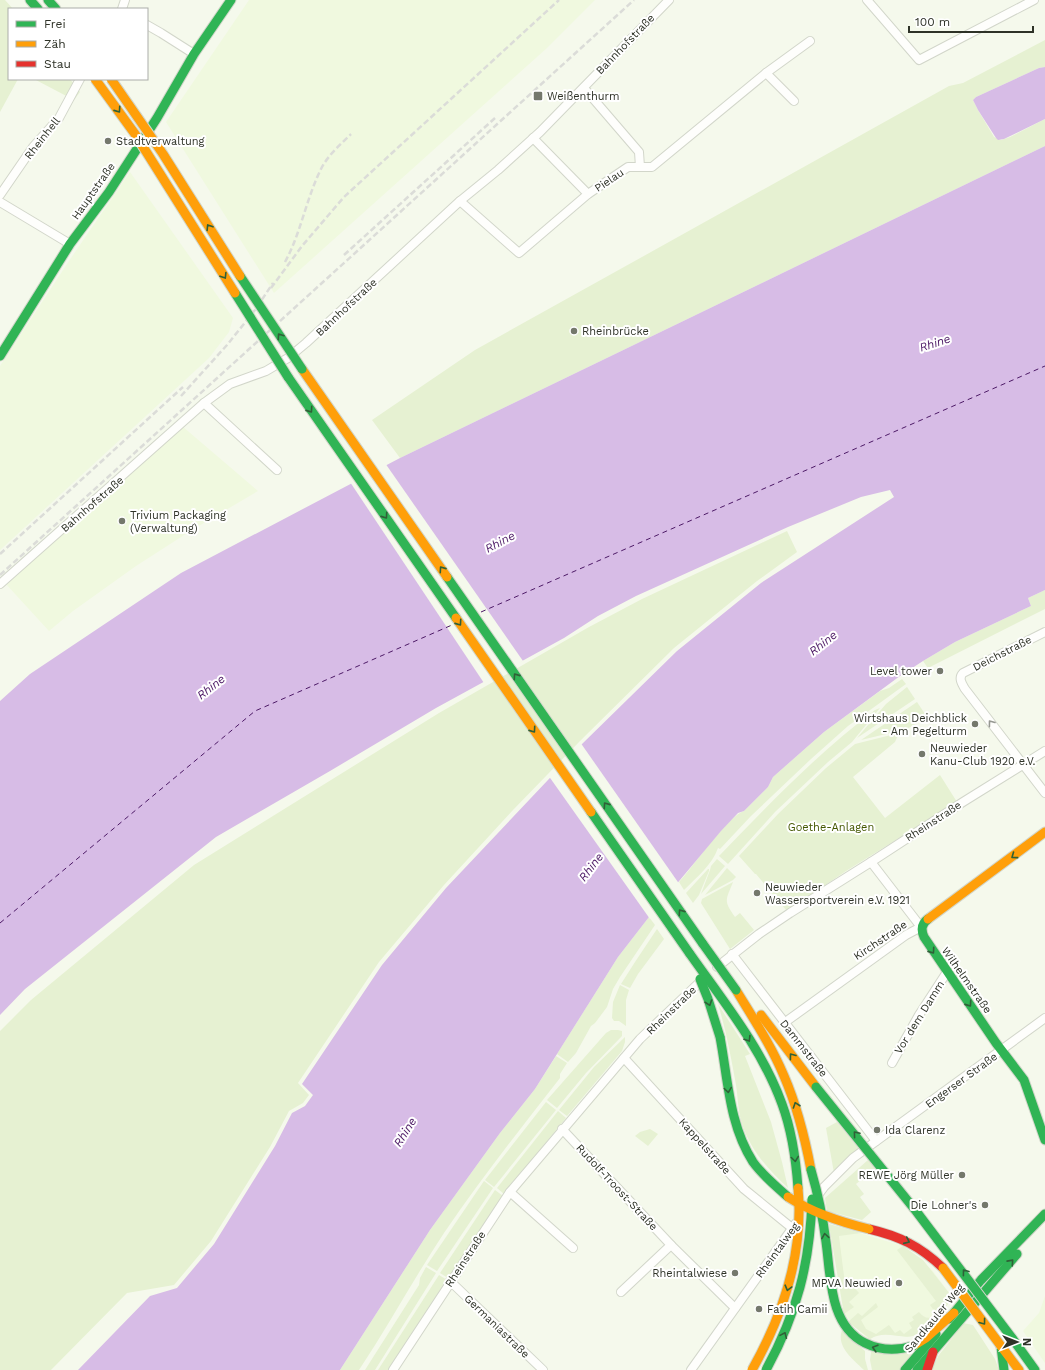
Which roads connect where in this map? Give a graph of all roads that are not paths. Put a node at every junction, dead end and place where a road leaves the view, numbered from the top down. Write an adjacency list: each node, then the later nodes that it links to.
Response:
1 (30, 0): 7 (main road)
2 (48, 0): 8 (main road)
3 (231, 0): 11 (main road, Hauptstraße)
4 (669, 0): 16 (street, Bahnhofstraße)
5 (867, 0): 6 (street)
6 (1034, 0)
7 (37, 8)
8 (55, 8)
9 (148, 26): 11 (street)
10 (810, 41): 12 (street, Pielau)
11 (194, 54): 24 (main road, Hauptstraße)
12 (766, 73): 17 (street); 19 (street, Pielau)
13 (79, 80): 21 (street, Rheinhell)
14 (95, 80): 36 (main road, one-way to 36, bridge)
15 (112, 80): 39 (main road, one-way to 15, bridge)
16 (584, 88): 18 (street, Bahnhofstraße); 19 (street)
17 (794, 101)
18 (533, 138): 20 (street); 22 (street, Bahnhofstraße)
19 (640, 167): 20 (street, Pielau)
20 (588, 194): 22 (street, Pielau)
21 (0, 195)
22 (460, 201): 26 (street, Bahnhofstraße)
23 (0, 202): 24 (street)
24 (70, 244): 25 (main road, Hauptstraße)
25 (0, 356)
26 (204, 403): 27 (street); 28 (street, Bahnhofstraße)
27 (277, 470)
28 (0, 584)
29 (1045, 632): 31 (street, Deichstraße, one-way to 29)
30 (1045, 751): 31 (street, Rheinstraße)
31 (1023, 765): 32 (street); 34 (street, Rheinstraße)
32 (1045, 793)
33 (1045, 832): 35 (main road, Kirchstraße, one-way to 35)
34 (871, 862): 35 (street, Wilhelmstraße); 37 (street, Rheinstraße)
35 (921, 927): 38 (main road, Wilhelmstraße, one-way to 38); 41 (street, Kirchstraße)
36 (690, 954): 60 (main road, one-way to 60, bridge); 65 (main road, one-way to 65, bridge)
37 (732, 954): 41 (street, Dammstraße); 43 (street, Rheinstraße)
38 (947, 972): 42 (main road, Wilhelmstraße, one-way to 42); 44 (street, Vor dem Damm)
39 (736, 990): 49 (main road, one-way to 39); 72 (main road, one-way to 39, bridge)
40 (1045, 1018): 42 (street, Engerser Straße)
41 (784, 1023): 48 (street, Dammstraße)
42 (1002, 1050): 45 (main road, Wilhelmstraße); 48 (street, Engerser Straße)
43 (624, 1058): 46 (street, Rheinstraße); 53 (street, Kappelstraße)
44 (892, 1063)
45 (1041, 1116): 47 (main road, Wilhelmstraße)
46 (562, 1130): 50 (street, Rheinstraße); 54 (street, Rudolf-Troost-Straße)
47 (1045, 1140)
48 (876, 1141): 53 (street, Rheintalweg)
49 (811, 1170): 59 (main road, one-way to 49, bridge); 66 (main road, one-way to 49, bridge)
50 (510, 1192): 55 (street); 56 (street, Rheinstraße)
51 (1045, 1214): 59 (main road, Sandkauler Weg)
52 (1045, 1226): 61 (main road, Sandkauler Weg, one-way to 52)
53 (792, 1228): 58 (street, Rheintalweg)
54 (671, 1245): 57 (street); 58 (street, Rudolf-Troost-Straße)
55 (573, 1248)
56 (450, 1282): 62 (street, Rheinstraße); 63 (street, Germaniastraße)
57 (621, 1292)
58 (735, 1308): 64 (street, Rheintalweg)
59 (954, 1312): 67 (main road, Sandkauler Weg)
60 (1001, 1346): 70 (main road); 71 (main road)
61 (933, 1352): 68 (main road, Sandkauler Weg); 69 (main road)
62 (393, 1370)
63 (543, 1370)
64 (691, 1370)
65 (752, 1370)
66 (766, 1370)
67 (905, 1370)
68 (917, 1370)
69 (927, 1370)
70 (1004, 1370)
71 (1019, 1370)
72 (1035, 1370)

